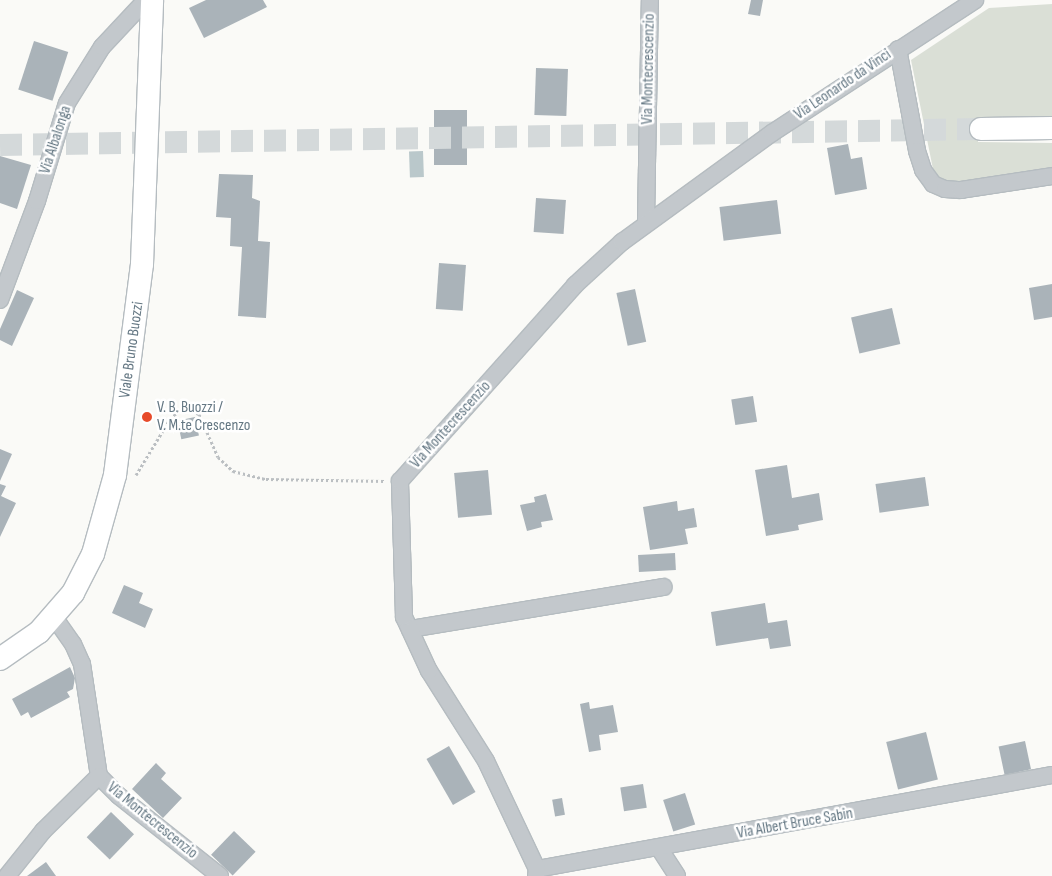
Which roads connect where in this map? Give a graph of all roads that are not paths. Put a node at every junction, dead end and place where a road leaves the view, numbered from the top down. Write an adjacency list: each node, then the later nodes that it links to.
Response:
1 (146, 0): 10 (street, Via Albalonga)
2 (152, 0): 12 (main road, Viale Bruno Buozzi)
3 (650, 0): 9 (street, Via Montecrescenzio)
4 (975, 0): 5 (street)
5 (898, 49): 8 (street, Via Leonardo da Vinci); 9 (street, Via Leonardo da Vinci)
6 (981, 128): 7 (main road)
7 (1052, 128)
8 (1052, 176)
9 (646, 222): 13 (street, Via Montecrescenzio)
10 (0, 300)
11 (664, 587): 13 (street)
12 (54, 617): 14 (main road, Viale Bruno Buozzi); 16 (street, Via Montecrescenzio)
13 (410, 629): 18 (street, Via Montecrescenzio)
14 (0, 659)
15 (1052, 775): 17 (street, Via Albert Bruce Sabin)
16 (99, 776): 19 (street); 20 (street, Via Montecrescenzio)
17 (659, 848): 18 (street, Via Albert Bruce Sabin); 21 (street)
18 (536, 872)
19 (7, 876)
20 (220, 876)
21 (677, 876)

